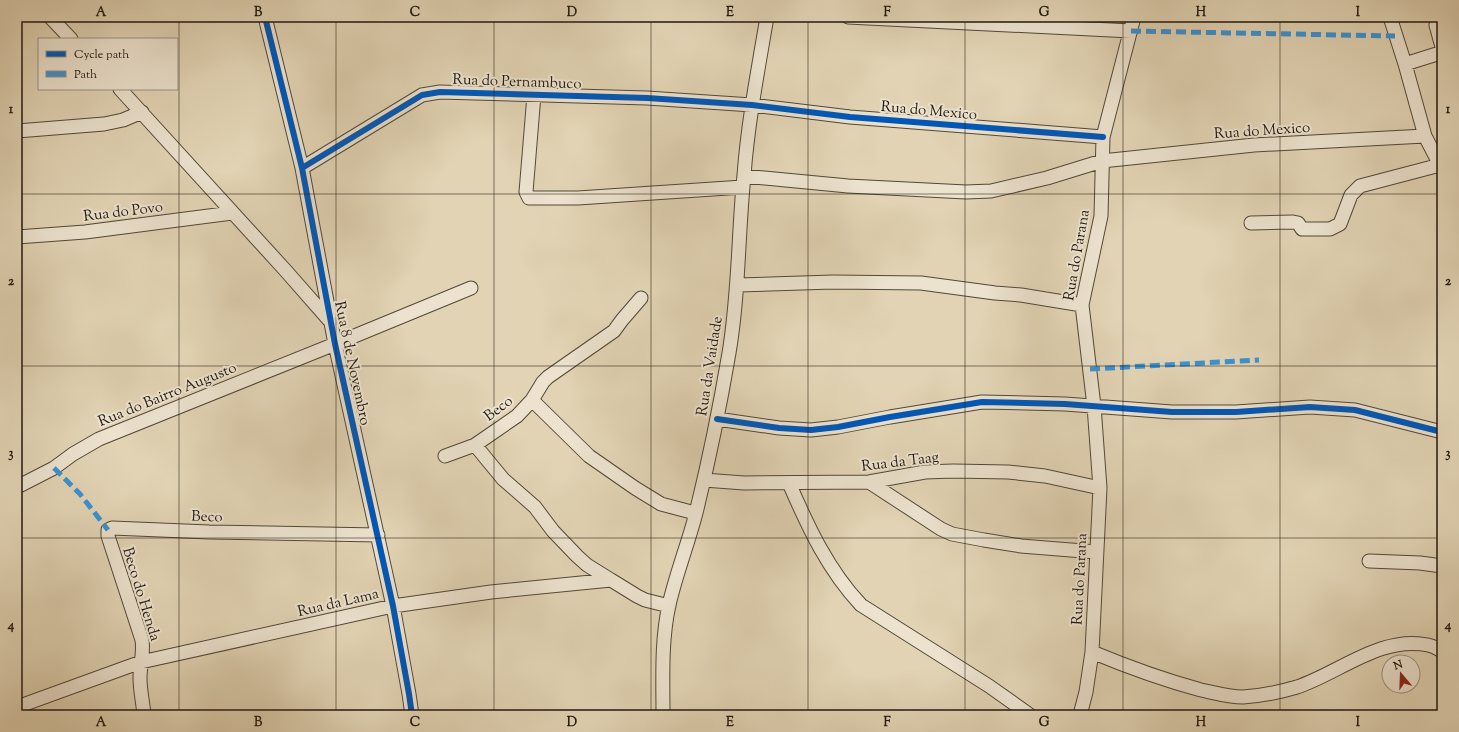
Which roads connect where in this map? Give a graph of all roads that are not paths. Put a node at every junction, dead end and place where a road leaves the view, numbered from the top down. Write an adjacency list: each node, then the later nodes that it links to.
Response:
1 (50, 17): 9 (street)
2 (265, 17): 22 (street, Rua 8 de Novembro)
3 (767, 17): 15 (street, Rua da Vaidade)
4 (848, 17): 8 (street)
5 (1134, 17): 8 (street, Rua do Parana)
6 (1390, 17): 12 (street)
7 (1436, 25): 10 (street)
8 (1131, 31): 19 (street, Rua do Parana)
9 (70, 38)
10 (1442, 47)
11 (1442, 50): 12 (street)
12 (1404, 64): 18 (street)
13 (121, 90): 16 (street)
14 (534, 95): 15 (street, Rua do Pernambuco); 22 (street, Rua do Pernambuco); 23 (street, Rua do Mexico)
15 (752, 105): 19 (street, Rua do Mexico); 23 (street, Rua da Vaidade)
16 (142, 112): 17 (street); 24 (street)
17 (17, 131)
18 (1425, 136): 20 (street, Rua do Mexico); 21 (street)
19 (1103, 137): 20 (street, Rua do Parana)
20 (1102, 161): 23 (street, Rua do Mexico); 30 (street, Rua do Parana)
21 (1441, 167): 25 (street)
22 (302, 168): 31 (street, Rua 8 de Novembro)
23 (743, 182): 27 (street, Rua da Vaidade)
24 (232, 213): 26 (street, Rua do Povo); 31 (street)
25 (1251, 223)
26 (17, 237)
27 (738, 285): 30 (street); 35 (street, Rua da Vaidade)
28 (471, 288): 32 (street, Rua do Bairro Augusto)
29 (641, 298): 33 (street)
30 (1082, 305): 34 (street, Rua do Parana)
31 (330, 321): 32 (street, Rua 8 de Novembro)
32 (335, 344): 42 (street, Rua do Bairro Augusto); 46 (street, Rua 8 de Novembro)
33 (532, 400): 37 (street, Beco); 44 (street, Beco)
34 (1094, 406): 35 (street); 36 (street); 43 (street, Rua do Parana)
35 (717, 419): 39 (street, Rua da Vaidade)
36 (1442, 432)
37 (474, 445): 38 (street, Beco); 50 (street)
38 (445, 456)
39 (704, 480): 41 (street, Rua da Taag); 44 (street, Rua da Vaidade)
40 (870, 482): 41 (street, Rua da Taag); 43 (street, Rua da Taag); 47 (street)
41 (789, 483): 60 (street)
42 (17, 487)
43 (1100, 488): 47 (street, Rua do Parana)
44 (696, 513): 52 (street, Rua da Vaidade)
45 (108, 530): 46 (street, Beco); 55 (street, Beco do Henda)
46 (378, 535): 51 (street, Rua 8 de Novembro)
47 (1096, 552): 53 (street, Rua do Parana)
48 (1368, 561): 49 (street)
49 (1442, 566)
50 (611, 580): 51 (street, Rua da Lama); 52 (street)
51 (393, 606): 55 (street, Rua da Lama); 58 (street, Rua 8 de Novembro)
52 (669, 606): 59 (street, Rua da Vaidade)
53 (1092, 652): 54 (street); 61 (street, Rua do Parana)
54 (1442, 652)
55 (141, 662): 56 (street, Rua da Lama); 57 (street, Beco do Henda)
56 (17, 707)
57 (144, 715)
58 (412, 715)
59 (663, 715)
60 (1030, 715)
61 (1080, 715)

